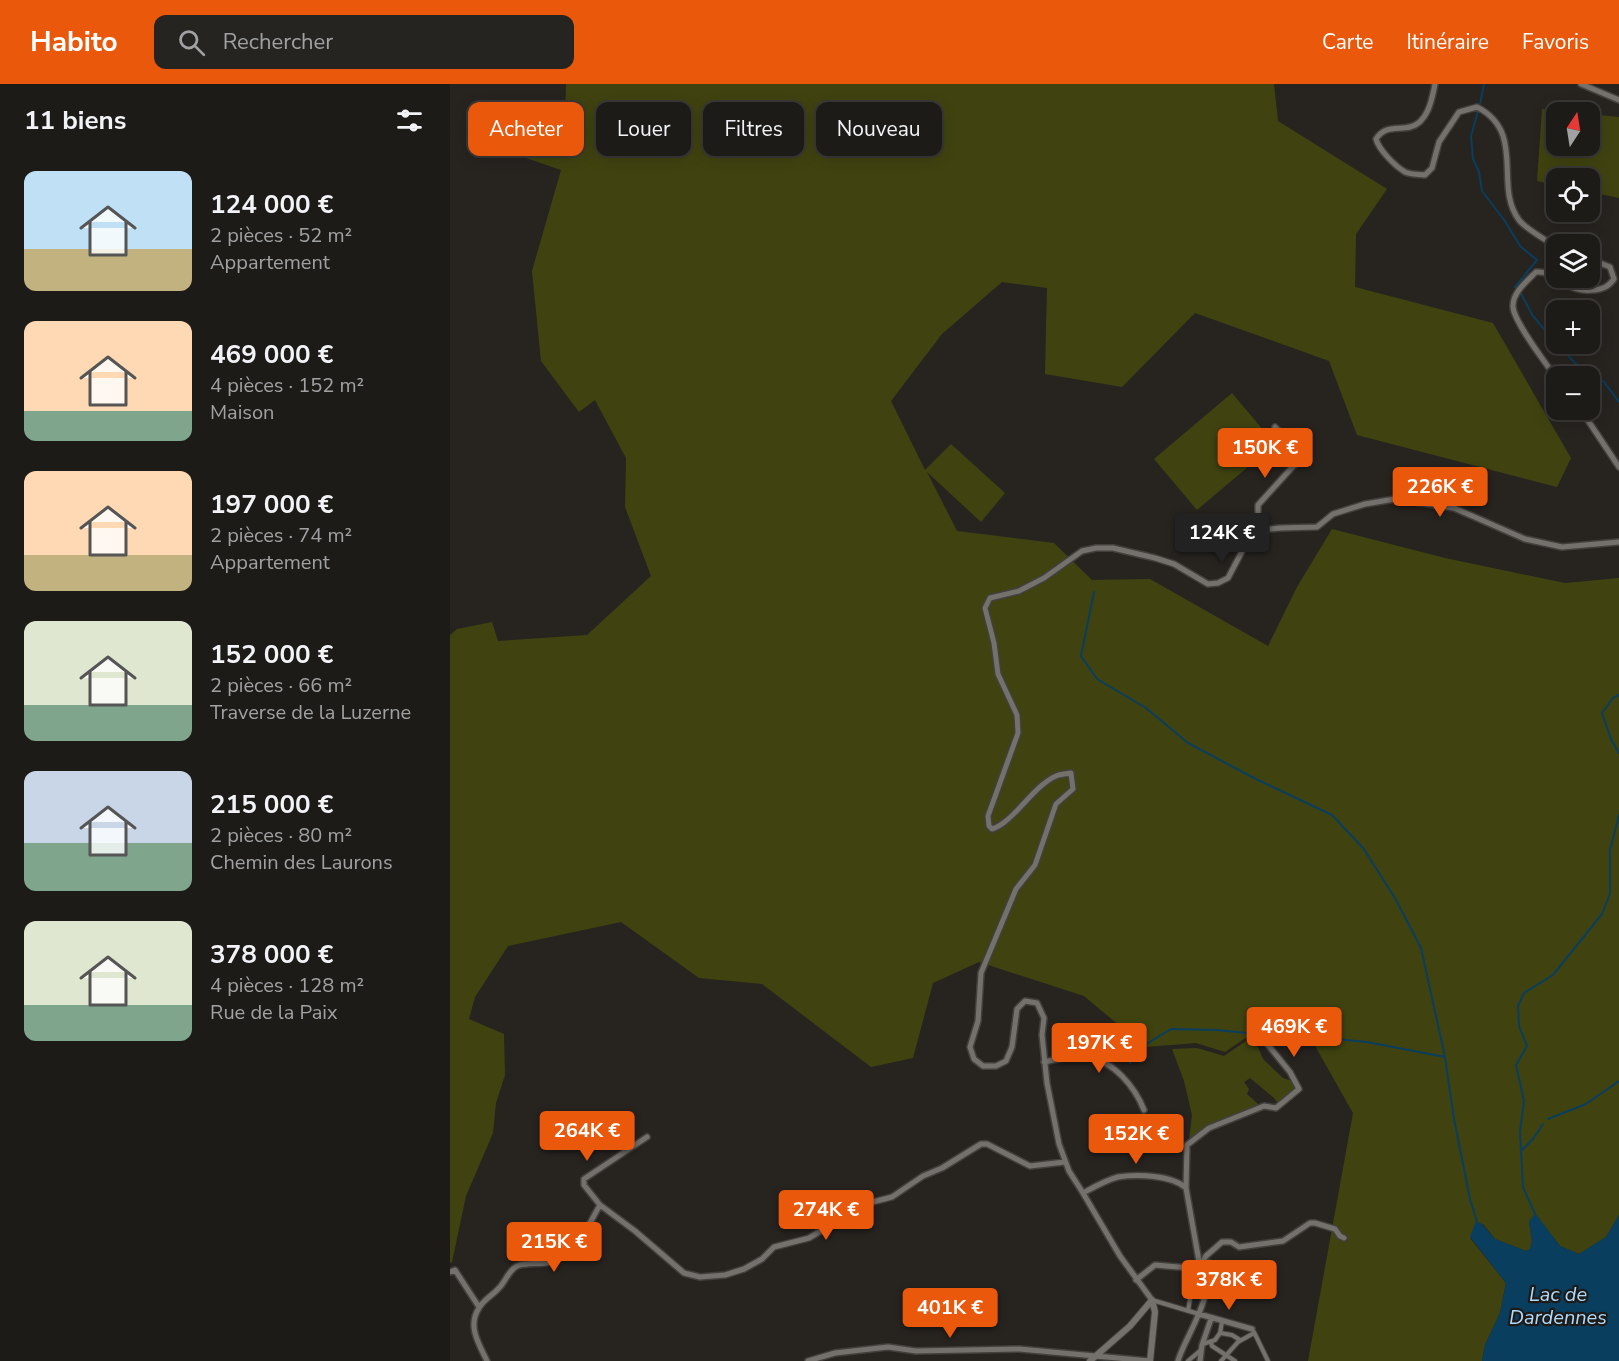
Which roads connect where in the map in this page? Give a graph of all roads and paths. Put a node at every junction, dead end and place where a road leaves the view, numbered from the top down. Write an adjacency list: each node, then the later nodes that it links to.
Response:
1 (1435, 84): 4 (street)
2 (1581, 84): 3 (street)
3 (1619, 100)
4 (1546, 239)
5 (1600, 263): 7 (street)
6 (1546, 272): 8 (street)
7 (1571, 288)
8 (1548, 366)
9 (1588, 420): 11 (street)
10 (1275, 427): 12 (street)
11 (1619, 467)
12 (1258, 531): 13 (street); 15 (street)
13 (1619, 542)
14 (1280, 1018): 19 (street)
15 (1044, 1062): 16 (street); 18 (street)
16 (1144, 1110)
17 (647, 1137): 21 (street)
18 (1065, 1162): 20 (street); 21 (street)
19 (1186, 1188): 20 (street); 23 (street)
20 (1083, 1193): 25 (street)
21 (600, 1205): 29 (street)
22 (1344, 1238): 23 (street)
23 (1201, 1265): 25 (street); 26 (street); 26 (street)
24 (450, 1272): 29 (street)
25 (1136, 1280): 28 (street)
26 (1206, 1286): 31 (street)
27 (1192, 1287): 30 (street)
28 (1152, 1300): 30 (street); 39 (street); 41 (street)
29 (479, 1307): 43 (street)
30 (1188, 1311): 31 (street)
31 (1199, 1314): 32 (street); 42 (street)
32 (1211, 1319): 33 (street); 38 (street)
33 (1222, 1322): 34 (street); 35 (street)
34 (1253, 1331): 36 (street); 50 (street)
35 (1220, 1333): 36 (street); 37 (street)
36 (1242, 1340): 40 (street)
37 (1211, 1342): 38 (street); 40 (street)
38 (1202, 1347): 46 (street); 47 (street)
39 (1099, 1355): 41 (street); 44 (street); 45 (street)
40 (1226, 1355): 48 (street); 49 (street)
41 (1150, 1360)
42 (1177, 1360)
43 (487, 1361)
44 (808, 1361)
45 (1090, 1361)
46 (1188, 1361)
47 (1200, 1361)
48 (1221, 1361)
49 (1235, 1361)
50 (1268, 1361)

